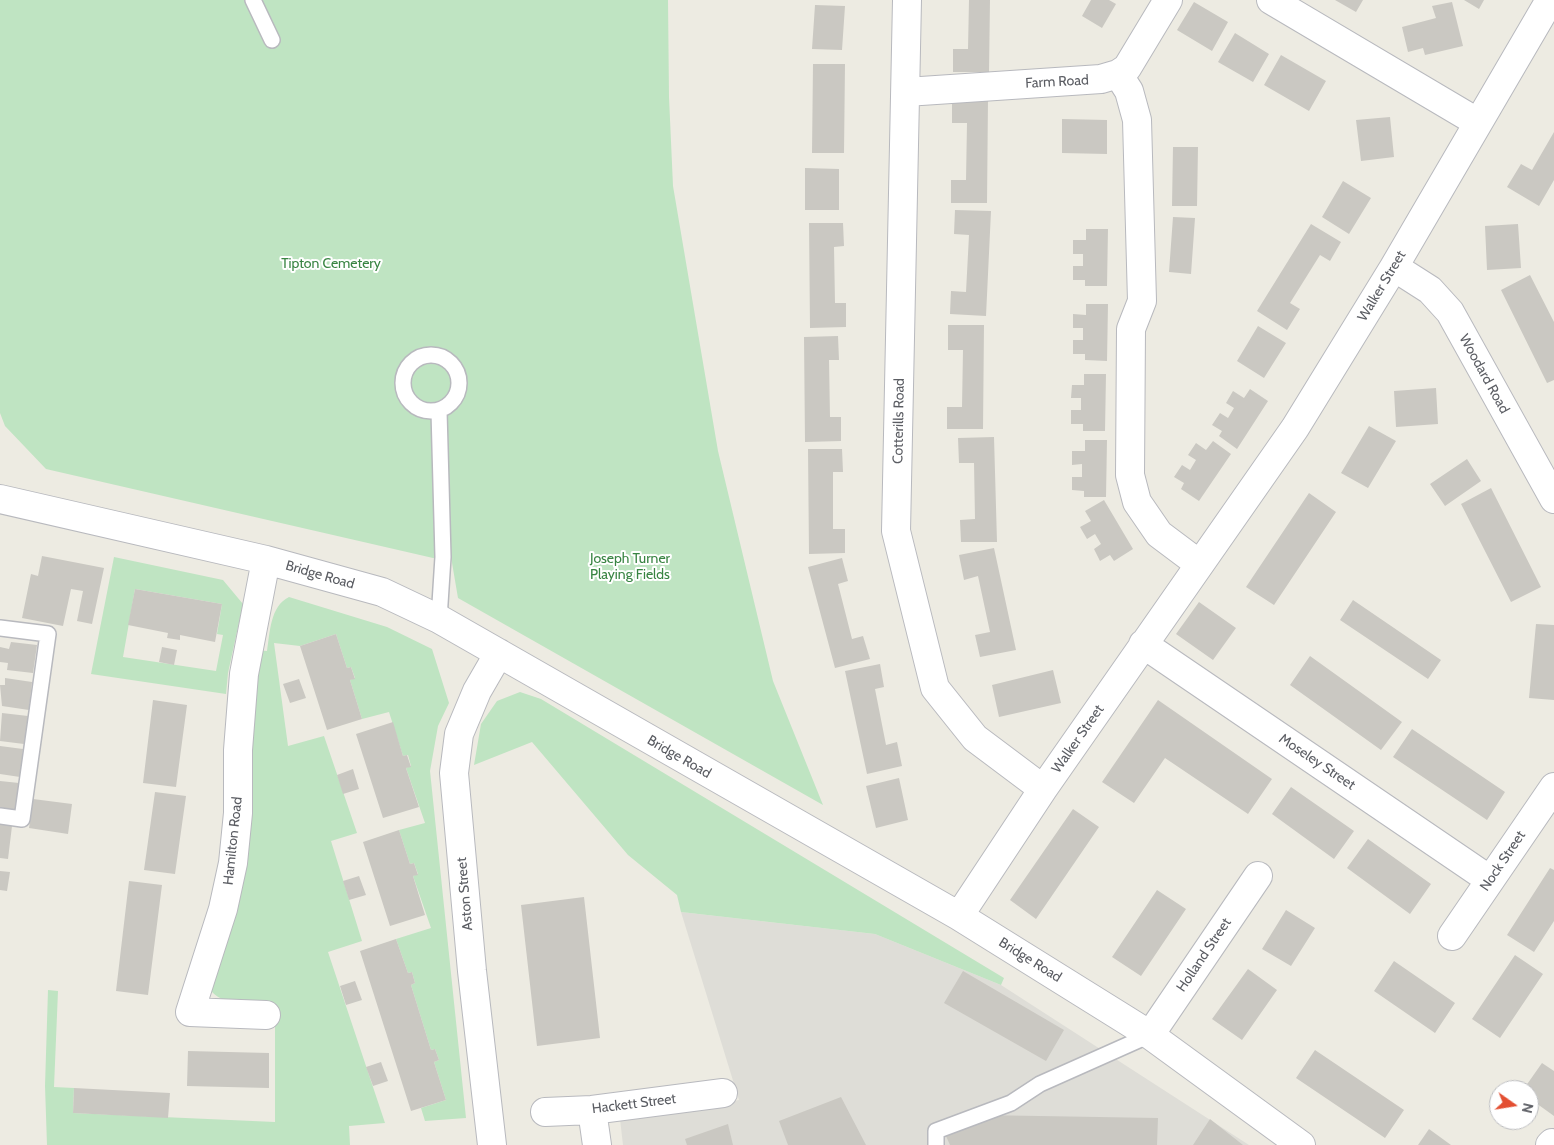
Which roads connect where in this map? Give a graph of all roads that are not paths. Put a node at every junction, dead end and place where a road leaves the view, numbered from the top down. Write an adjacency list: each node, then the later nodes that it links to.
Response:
1 (253, 0): 6 (lane)
2 (907, 0): 8 (street, Cotterills Road)
3 (1168, 0): 7 (street)
4 (1270, 0): 9 (street)
5 (1550, 0): 9 (street, Walker Street)
6 (272, 40)
7 (1118, 74): 8 (street, Farm Road); 15 (street)
8 (906, 92): 21 (street, Cotterills Road)
9 (1477, 122): 10 (street, Walker Street)
10 (1394, 267): 13 (street, Woodard Road); 15 (street, Walker Street)
11 (439, 411): 16 (lane)
12 (0, 499): 14 (street, Bridge Road)
13 (1554, 499)
14 (266, 560): 16 (street, Bridge Road); 27 (street, Hamilton Road)
15 (1199, 564): 18 (street, Walker Street)
16 (439, 619): 19 (street, Bridge Road)
17 (0, 628): 22 (lane)
18 (1143, 644): 21 (street, Walker Street); 24 (street, Moseley Street)
19 (499, 653): 25 (street, Bridge Road); 32 (street, Aston Street)
20 (1554, 787): 24 (street, Nock Street)
21 (1042, 789): 25 (street, Walker Street)
22 (0, 816)
23 (1258, 876): 28 (street, Holland Street)
24 (1490, 880): 26 (street, Nock Street)
25 (958, 916): 28 (street, Bridge Road)
26 (1452, 936)
27 (266, 1015)
28 (1150, 1035): 34 (lane); 35 (street, Bridge Road)
29 (723, 1093): 30 (street, Hackett Street)
30 (592, 1110): 31 (street, Hackett Street); 33 (street)
31 (545, 1112)
32 (492, 1145)
33 (597, 1145)
34 (936, 1145)
35 (1301, 1145)

